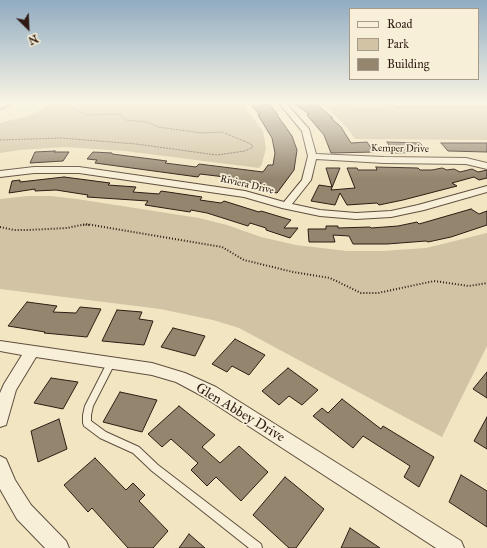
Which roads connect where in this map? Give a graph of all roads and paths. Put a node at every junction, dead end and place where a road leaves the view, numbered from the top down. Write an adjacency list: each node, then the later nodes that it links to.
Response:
1 (162, 128): 3 (path)
2 (303, 128): 4 (street)
3 (0, 140)
4 (312, 156): 5 (street, Kemper Drive); 8 (street)
5 (487, 166)
6 (0, 174): 8 (street, Riviera Drive)
7 (487, 189): 8 (street, Riviera Drive)
8 (286, 206)
9 (0, 227): 10 (path)
10 (487, 283)
11 (0, 346): 12 (street, Glen Abbey Drive)
12 (32, 351): 13 (street, Glen Abbey Drive); 14 (street)
13 (111, 363): 17 (lane); 18 (street, Glen Abbey Drive)
14 (0, 420)
15 (0, 465): 16 (street)
16 (59, 548)
17 (257, 548)
18 (454, 548)

